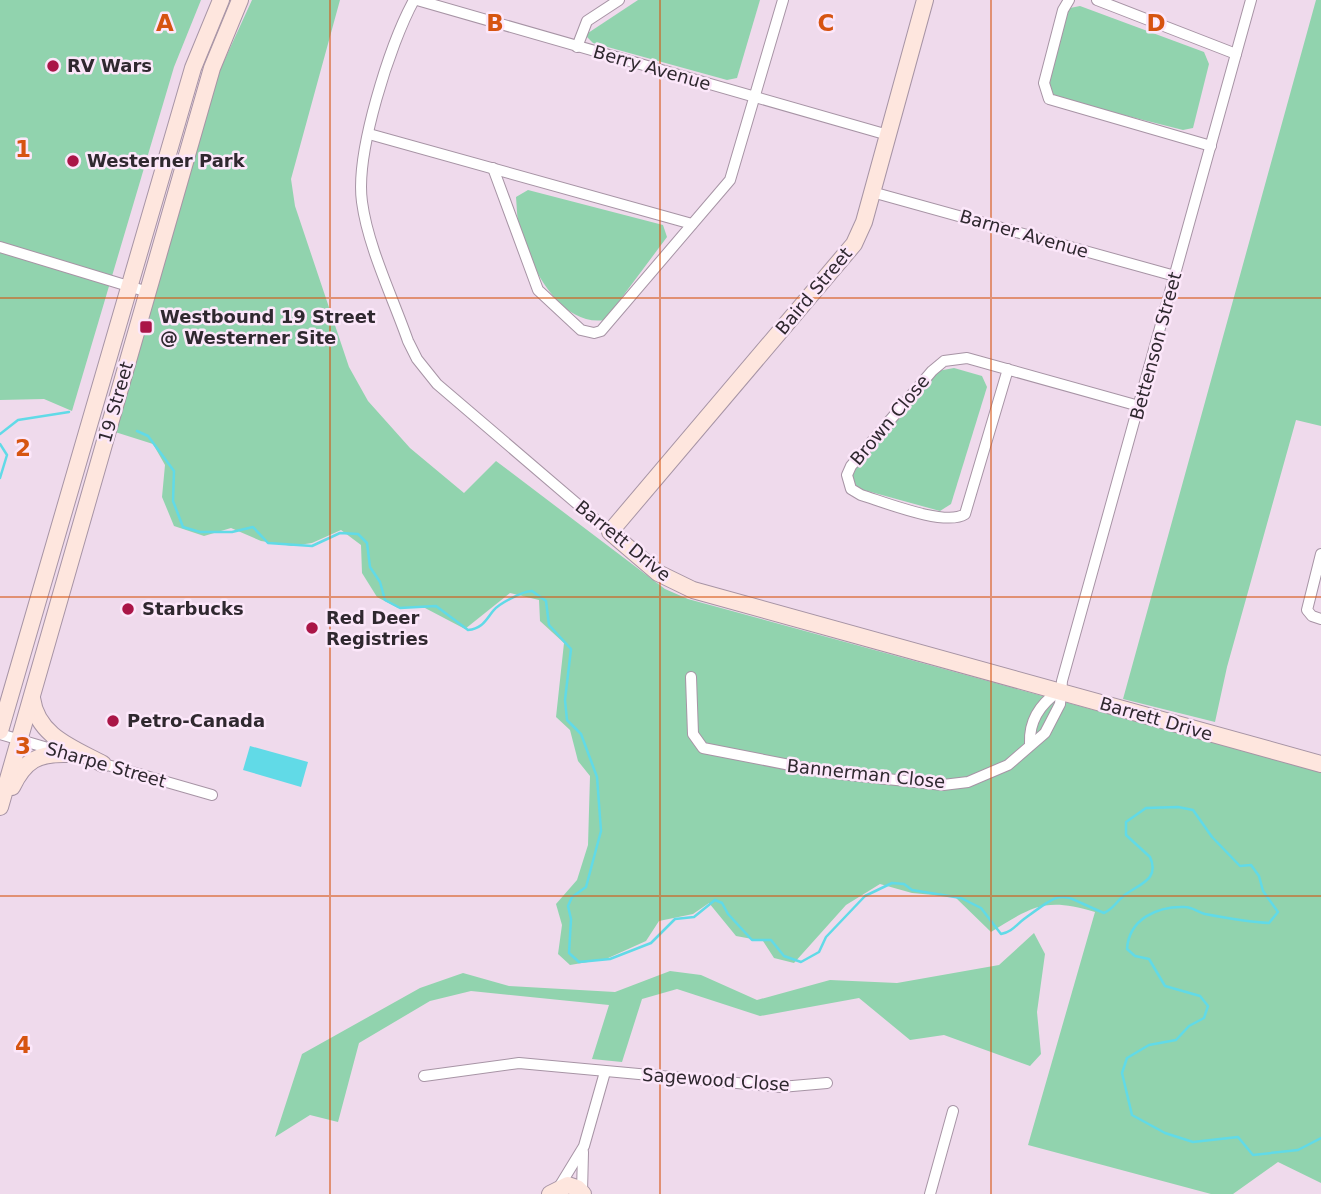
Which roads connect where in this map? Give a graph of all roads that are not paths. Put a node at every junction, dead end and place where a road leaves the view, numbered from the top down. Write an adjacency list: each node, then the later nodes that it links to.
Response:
1 (221, 0): 21 (main road, 19 Street)
2 (240, 0): 22 (main road, 19 Street)
3 (416, 0): 10 (street, Berry Avenue); 13 (street, Barrett Drive)
4 (619, 0): 10 (street)
5 (783, 0): 12 (street)
6 (925, 0): 14 (main road, Baird Street)
7 (1069, 0): 15 (street)
8 (1097, 0): 11 (street)
9 (1251, 0): 11 (street, Bettenson Street)
10 (577, 47): 12 (street, Berry Avenue)
11 (1236, 54): 15 (street, Bettenson Street)
12 (756, 98): 14 (street, Berry Avenue); 18 (street)
13 (369, 134): 16 (street); 25 (street, Barrett Drive)
14 (888, 135): 17 (main road, Baird Street)
15 (1211, 146): 20 (street, Bettenson Street)
16 (493, 168): 18 (street); 18 (street)
17 (872, 192): 20 (street, Barner Avenue); 25 (main road, Baird Street)
18 (692, 225)
19 (0, 247): 21 (street)
20 (1175, 276): 24 (street, Bettenson Street)
21 (129, 287): 22 (street); 31 (main road, 19 Street)
22 (148, 292): 30 (main road, 19 Street)
23 (1008, 369): 23 (street, Brown Close); 24 (street, Brown Close)
24 (1139, 406): 29 (street, Bettenson Street)
25 (610, 532): 29 (main road, Barrett Drive)
26 (1321, 554): 27 (street)
27 (1321, 619)
28 (691, 677): 29 (street, Bannerman Close)
29 (1059, 691): 35 (main road, Barrett Drive)
30 (32, 696): 32 (main road, 19 Street); 34 (main road)
31 (0, 733): 32 (street, Sharpe Street)
32 (19, 740): 33 (street, Sharpe Street); 37 (main road, 19 Street)
33 (68, 754): 34 (street, Sharpe Street); 37 (main road)
34 (103, 764): 36 (street, Sharpe Street)
35 (1321, 764)
36 (212, 795)
37 (0, 809)
38 (605, 1072): 39 (street, Sagewood Close); 40 (street, Sagewood Close); 42 (street)
39 (424, 1076)
40 (827, 1083)
41 (953, 1111): 45 (street)
42 (584, 1146): 43 (street); 44 (street)
43 (552, 1191): 44 (main road)
44 (583, 1193)
45 (930, 1194)

